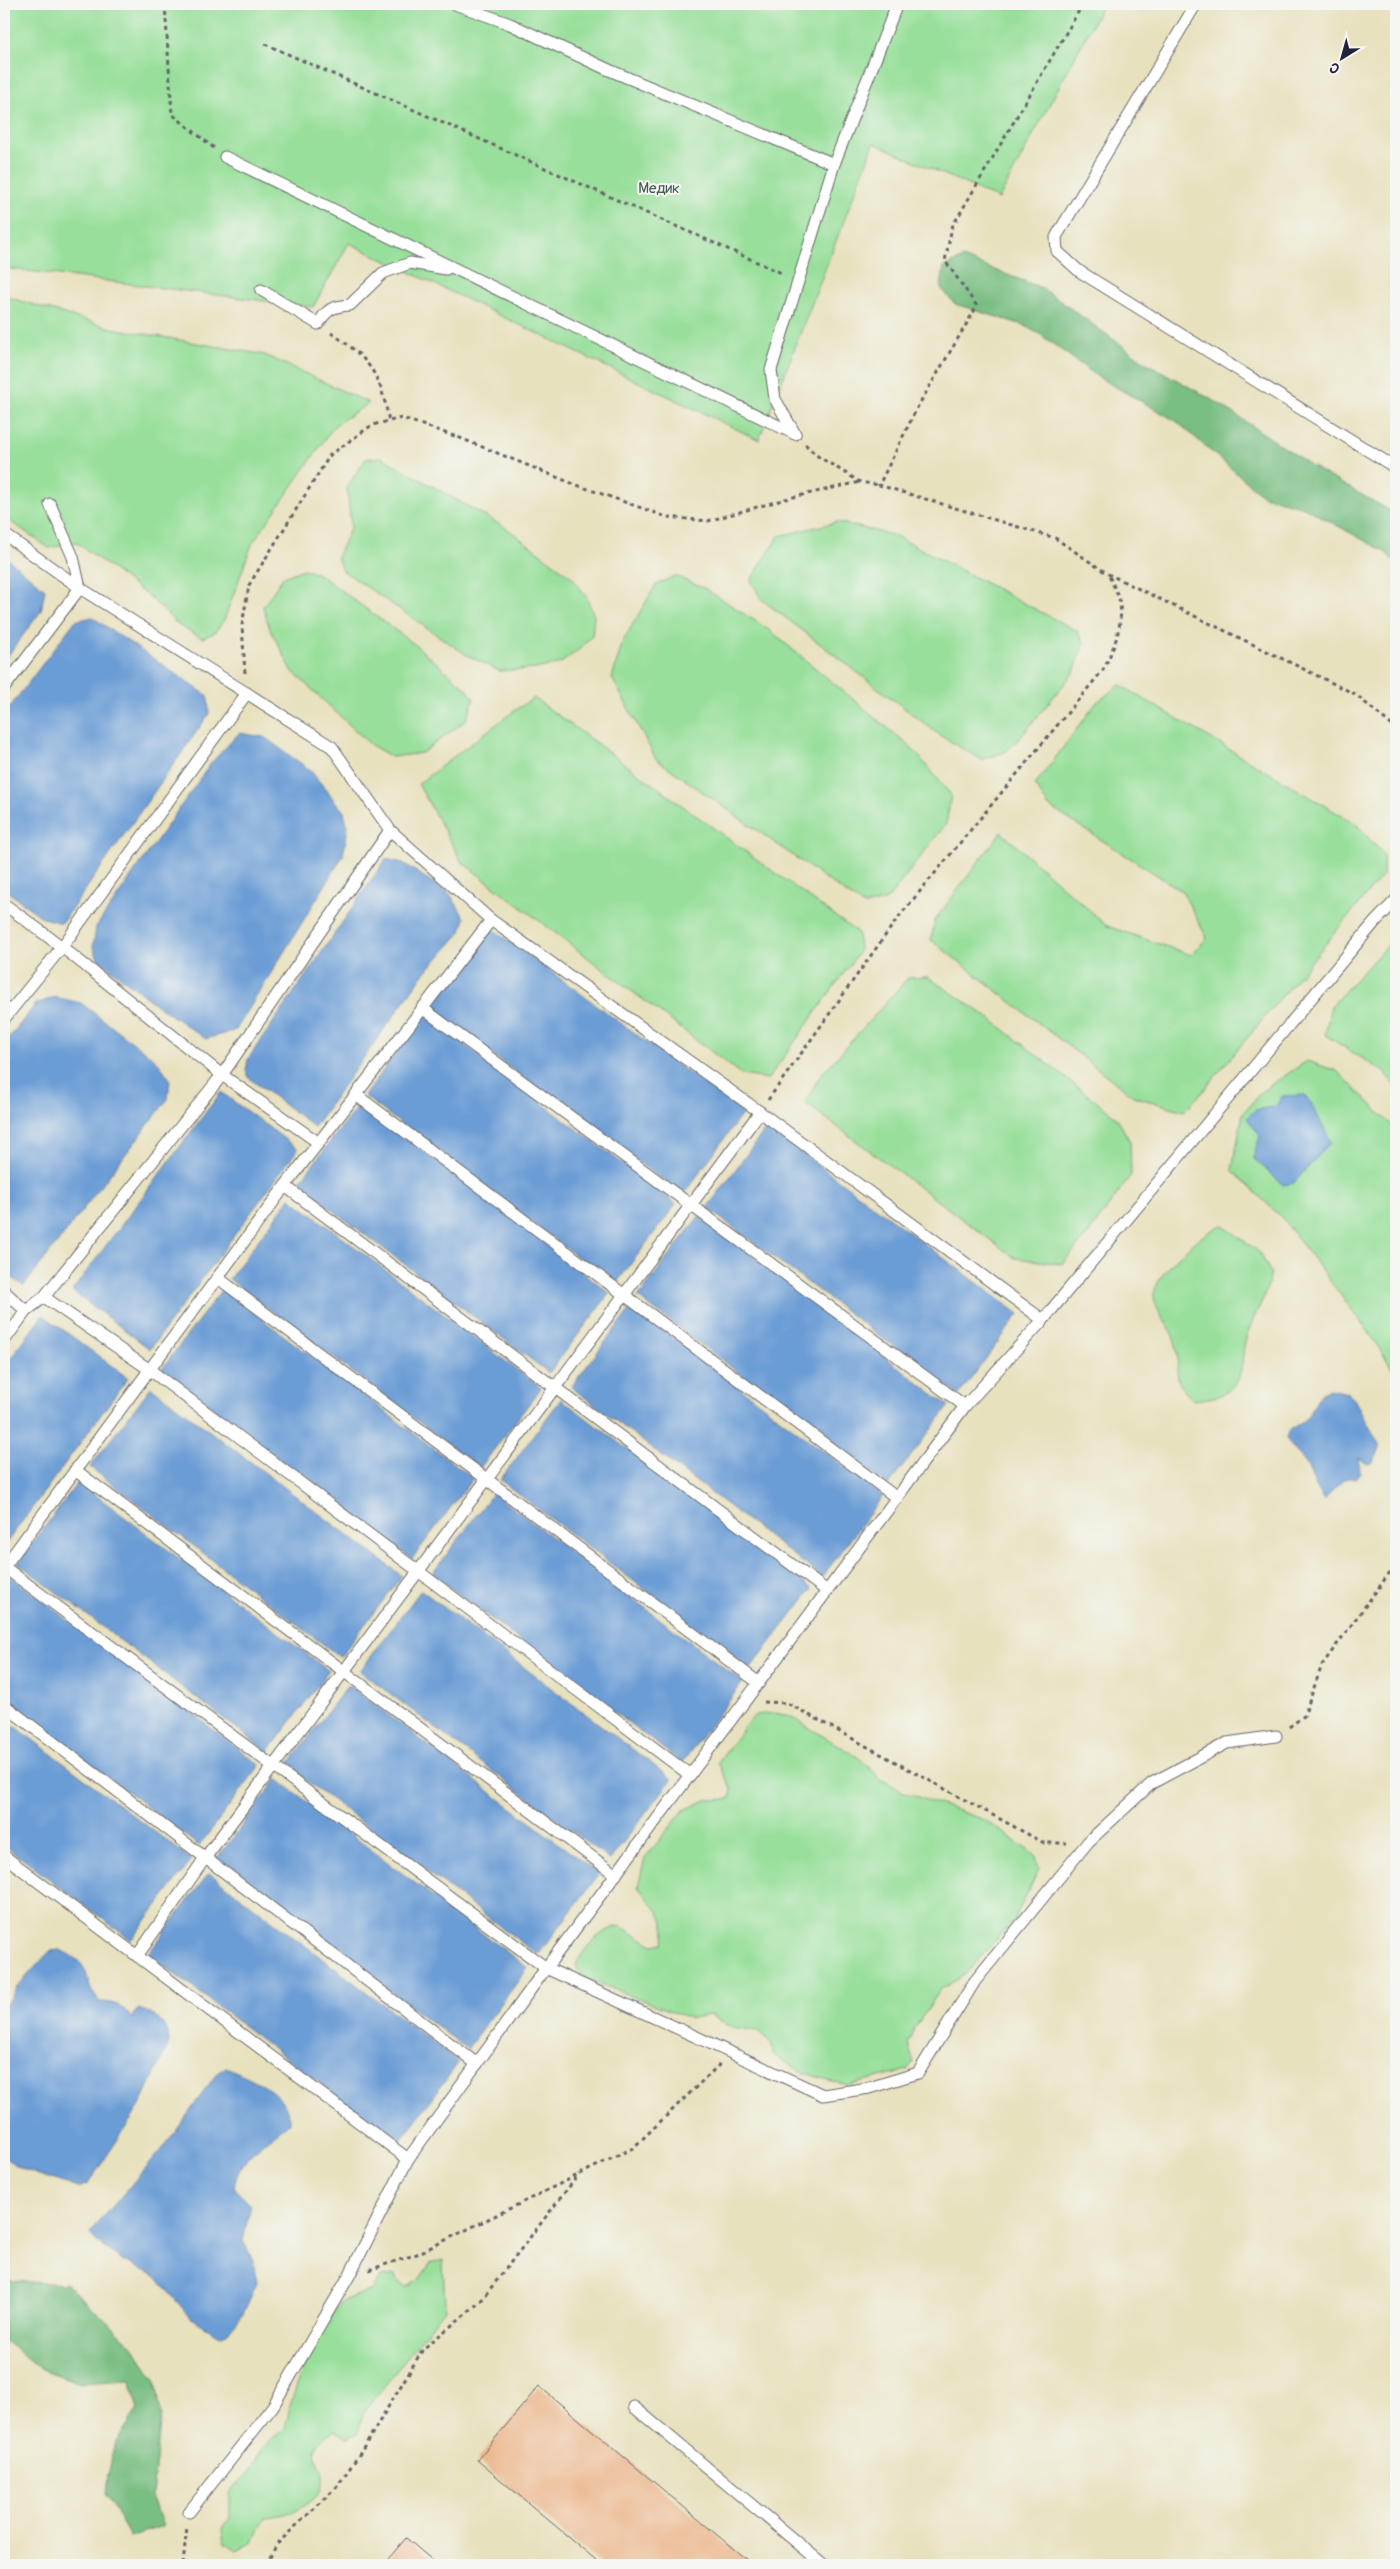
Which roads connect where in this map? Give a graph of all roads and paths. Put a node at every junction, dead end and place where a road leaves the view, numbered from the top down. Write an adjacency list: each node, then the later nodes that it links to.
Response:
1 (165, 4): 7 (path)
2 (455, 4): 8 (lane)
3 (898, 4): 8 (lane)
4 (1083, 4): 17 (path)
5 (1196, 4): 15 (lane)
6 (265, 44): 10 (path)
7 (225, 158): 9 (lane)
8 (834, 164): 10 (lane)
9 (458, 270): 12 (lane); 14 (lane)
10 (798, 280): 14 (lane)
11 (261, 290): 12 (lane)
12 (318, 324): 13 (path)
13 (389, 422): 16 (path); 23 (path)
14 (795, 434): 16 (path)
15 (1396, 468)
16 (860, 482): 17 (path)
17 (879, 485): 20 (path)
18 (50, 504): 21 (lane)
19 (4, 534): 21 (lane)
20 (1108, 574): 24 (path); 34 (path)
21 (80, 588): 22 (lane); 23 (lane)
22 (4, 688)
23 (247, 693): 25 (lane); 29 (lane)
24 (1396, 729)
25 (390, 830): 28 (lane); 32 (lane)
26 (1396, 900): 43 (lane)
27 (4, 904): 29 (lane)
28 (491, 920): 30 (lane); 34 (lane)
29 (62, 947): 31 (lane); 32 (lane)
30 (422, 1008): 33 (lane); 37 (lane)
31 (4, 1019)
32 (222, 1075): 35 (lane); 41 (lane)
33 (356, 1095): 35 (lane); 40 (lane)
34 (760, 1112): 37 (lane); 43 (lane)
35 (319, 1143): 36 (lane)
36 (286, 1186): 38 (lane); 46 (lane)
37 (690, 1206): 40 (lane); 47 (lane)
38 (218, 1278): 45 (lane); 49 (lane)
39 (4, 1291): 42 (lane)
40 (625, 1295): 46 (lane); 50 (lane)
41 (44, 1297): 42 (lane); 45 (lane)
42 (26, 1311): 44 (lane)
43 (1043, 1320): 47 (lane)
44 (4, 1341)
45 (150, 1370): 48 (lane); 53 (lane)
46 (556, 1388): 49 (lane); 54 (lane)
47 (965, 1406): 50 (lane)
48 (75, 1470): 52 (lane); 55 (lane)
49 (488, 1478): 53 (lane); 56 (lane)
50 (896, 1498): 54 (lane)
51 (1396, 1564): 59 (path)
52 (4, 1567): 60 (lane)
53 (418, 1572): 55 (lane); 61 (lane)
54 (827, 1591): 56 (lane)
55 (344, 1672): 60 (lane); 65 (lane)
56 (759, 1683): 57 (lane)
57 (744, 1702): 61 (lane); 62 (path)
58 (4, 1705): 64 (lane)
59 (1276, 1736): 62 (lane)
60 (273, 1766): 64 (lane); 67 (lane)
61 (690, 1775): 65 (lane)
62 (1088, 1842): 68 (lane)
63 (4, 1856): 66 (lane)
64 (205, 1858): 66 (lane); 69 (lane)
65 (616, 1875): 67 (lane)
66 (137, 1956): 70 (lane)
67 (546, 1968): 68 (lane); 69 (lane)
68 (733, 2052): 71 (path)
69 (477, 2064): 70 (lane)
70 (408, 2159): 72 (lane)
71 (579, 2174): 72 (path); 76 (path)
72 (349, 2276): 74 (lane)
73 (634, 2407): 77 (lane)
74 (189, 2512): 75 (path)
75 (183, 2565)
76 (266, 2565)
77 (824, 2565)

